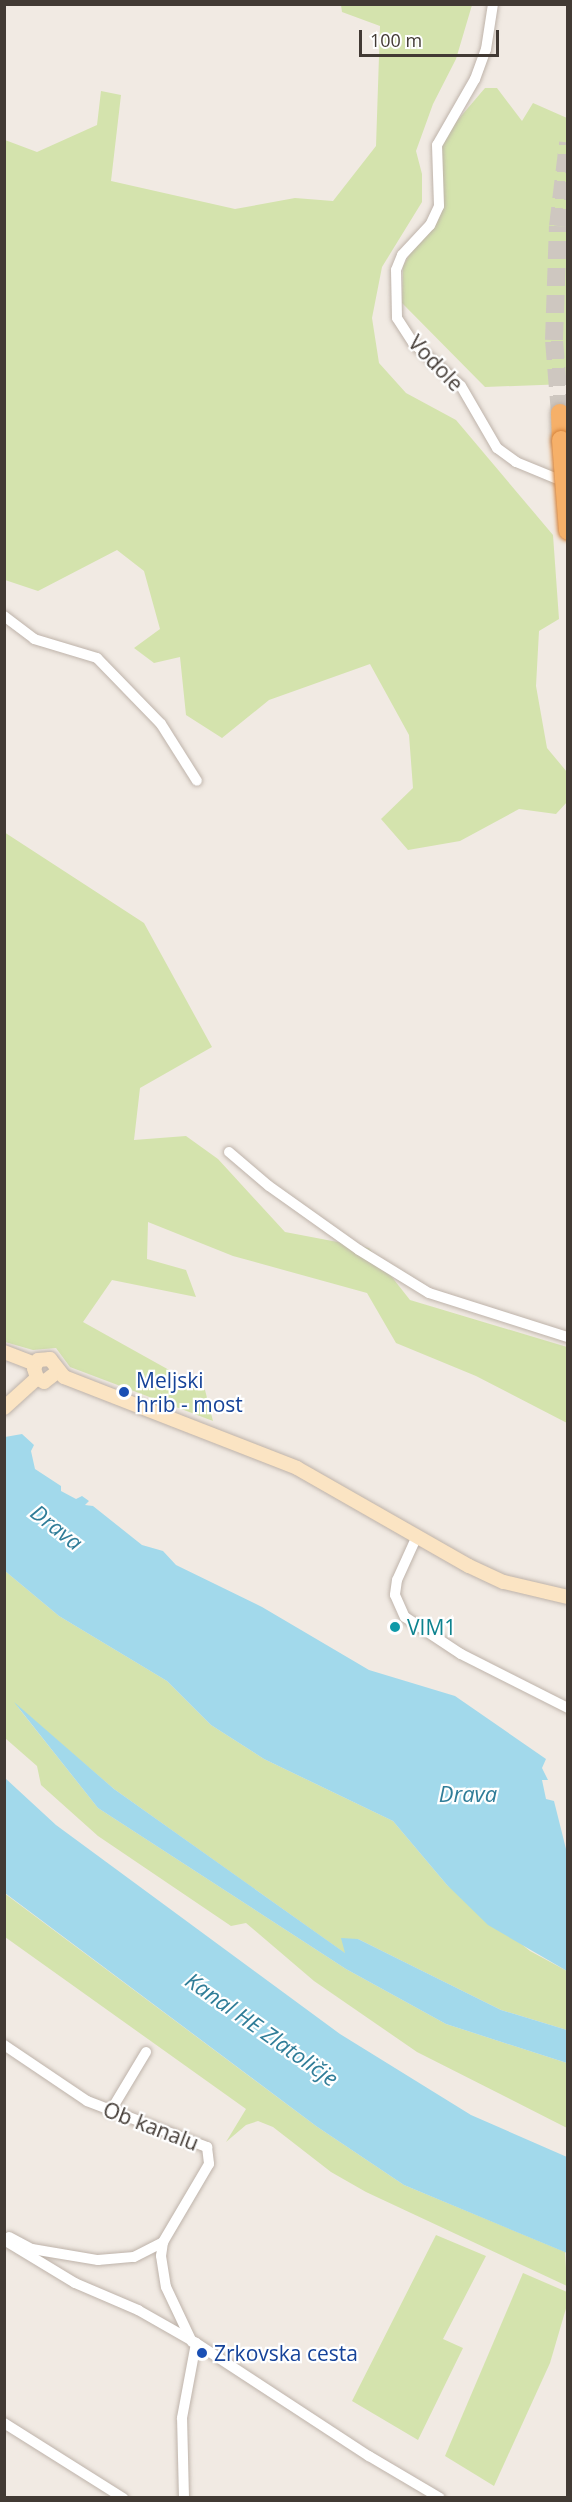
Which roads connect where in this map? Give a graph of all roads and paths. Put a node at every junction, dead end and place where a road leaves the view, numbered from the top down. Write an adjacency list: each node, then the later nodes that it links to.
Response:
1 (493, 4): 3 (street, Vodole)
2 (560, 413): 4 (highway, bridge)
3 (567, 483)
4 (567, 531)
5 (4, 616): 6 (street)
6 (197, 781)
7 (230, 1152): 8 (street)
8 (567, 1338)
9 (4, 1352): 10 (street)
10 (36, 1364): 11 (street); 12 (street)
11 (57, 1372): 12 (street); 14 (street)
12 (32, 1383): 13 (street)
13 (4, 1408)
14 (417, 1536): 15 (street); 16 (street)
15 (567, 1597)
16 (567, 1708)
17 (4, 2045): 19 (street, Ob kanalu)
18 (146, 2052): 19 (street)
19 (110, 2112): 22 (street, Ob kanalu)
20 (4, 2235): 22 (street)
21 (4, 2240): 23 (street)
22 (164, 2242): 23 (street, Ob kanalu)
23 (194, 2343): 26 (street); 27 (street)
24 (4, 2423): 25 (street)
25 (123, 2498)
26 (184, 2498)
27 (440, 2498)

